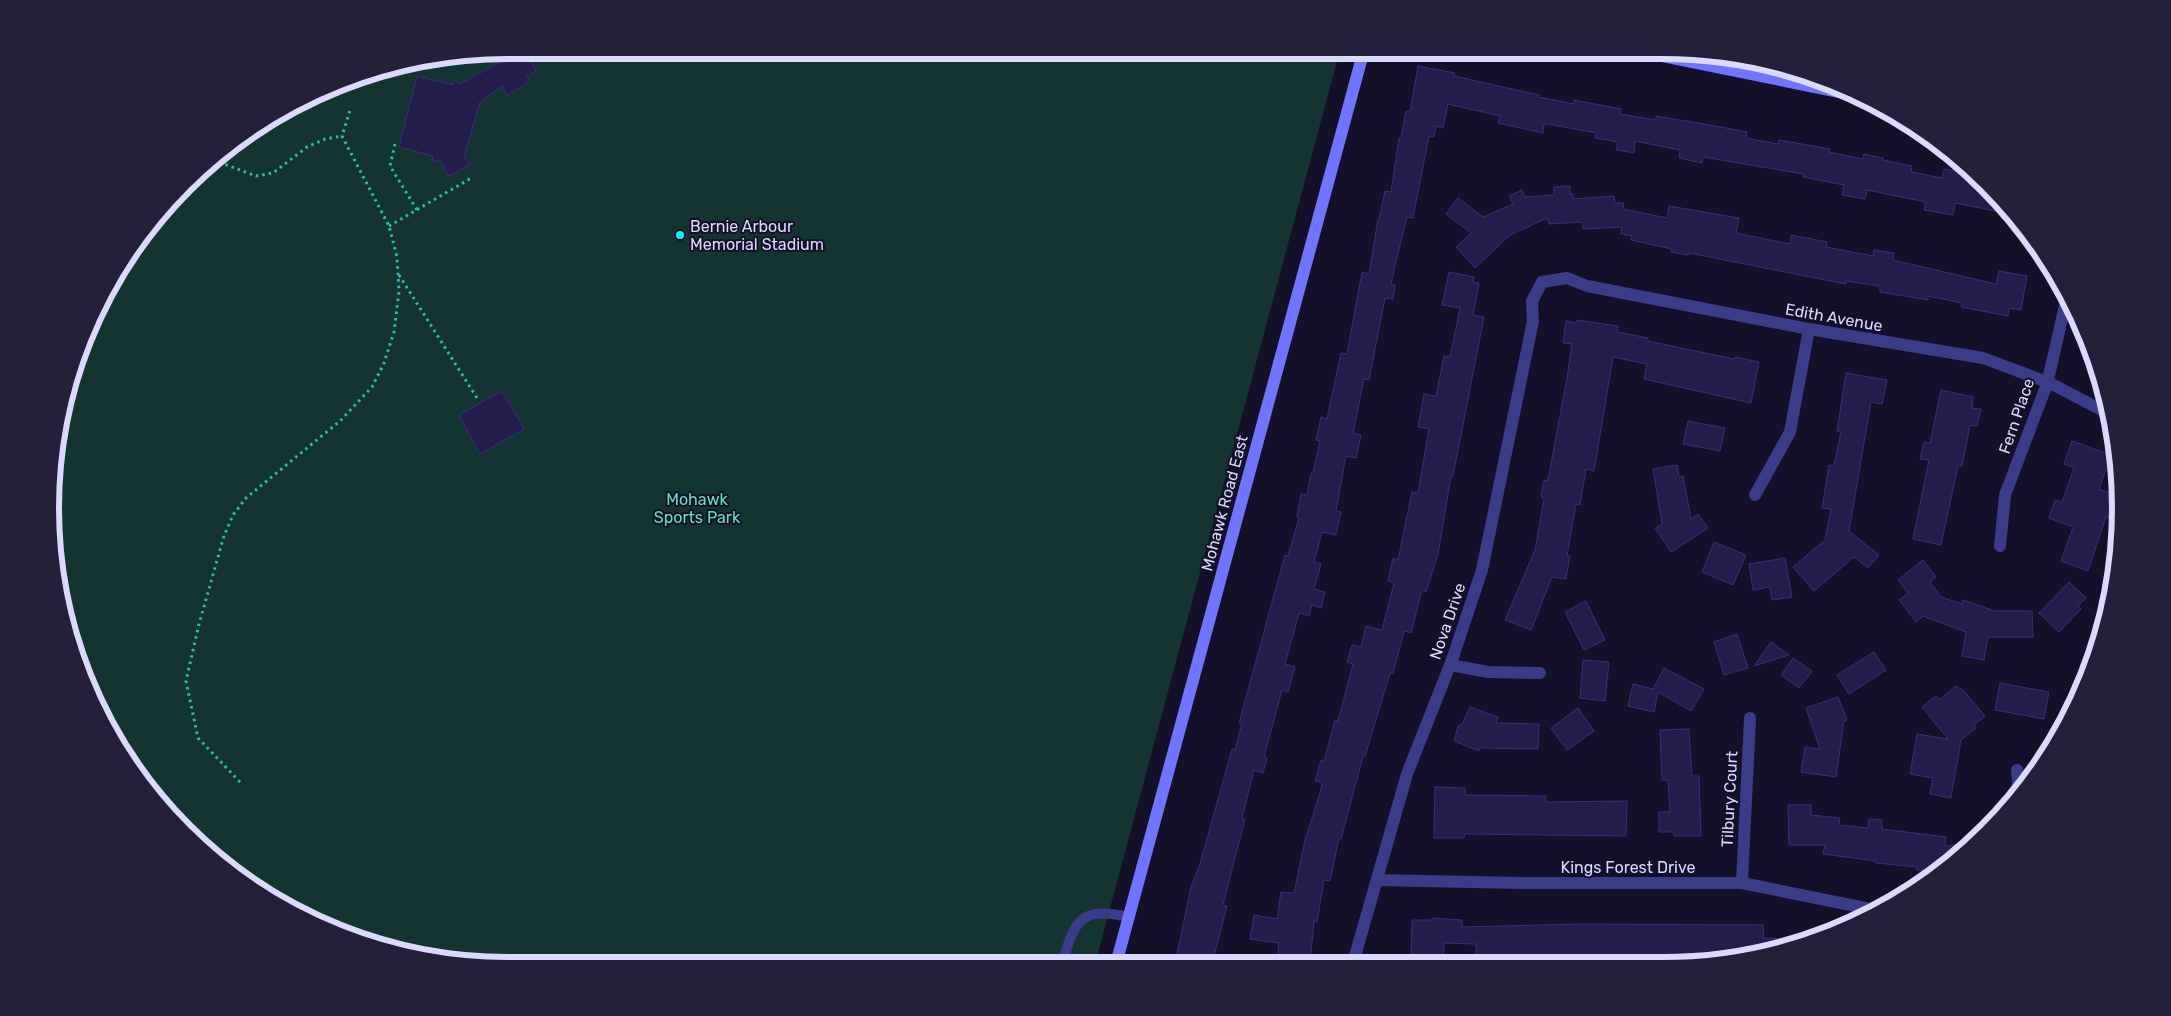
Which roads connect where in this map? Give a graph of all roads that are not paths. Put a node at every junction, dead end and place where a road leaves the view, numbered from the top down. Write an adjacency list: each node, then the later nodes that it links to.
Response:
1 (1362, 59): 19 (main road, Mohawk Road East)
2 (1689, 60): 3 (main road)
3 (1819, 87)
4 (1542, 282): 6 (street, Edith Avenue); 11 (street, Nova Drive)
5 (2065, 307): 7 (street, Fern Place)
6 (1809, 329): 7 (street, Edith Avenue); 9 (street)
7 (2048, 384): 8 (street, Edith Avenue); 10 (street, Fern Place)
8 (2102, 410)
9 (1755, 495)
10 (2000, 546)
11 (1450, 665): 12 (street); 16 (street, Nova Drive)
12 (1540, 673)
13 (1750, 718): 17 (street, Tilbury Court)
14 (2017, 770): 15 (street)
15 (2018, 782)
16 (1378, 880): 17 (street, Kings Forest Drive); 22 (street, Nova Drive)
17 (1742, 883): 18 (street, Kings Forest Drive)
18 (1867, 908)
19 (1129, 916): 20 (lane); 21 (main road, Mohawk Road East)
20 (1064, 957)
21 (1118, 957)
22 (1354, 957)

